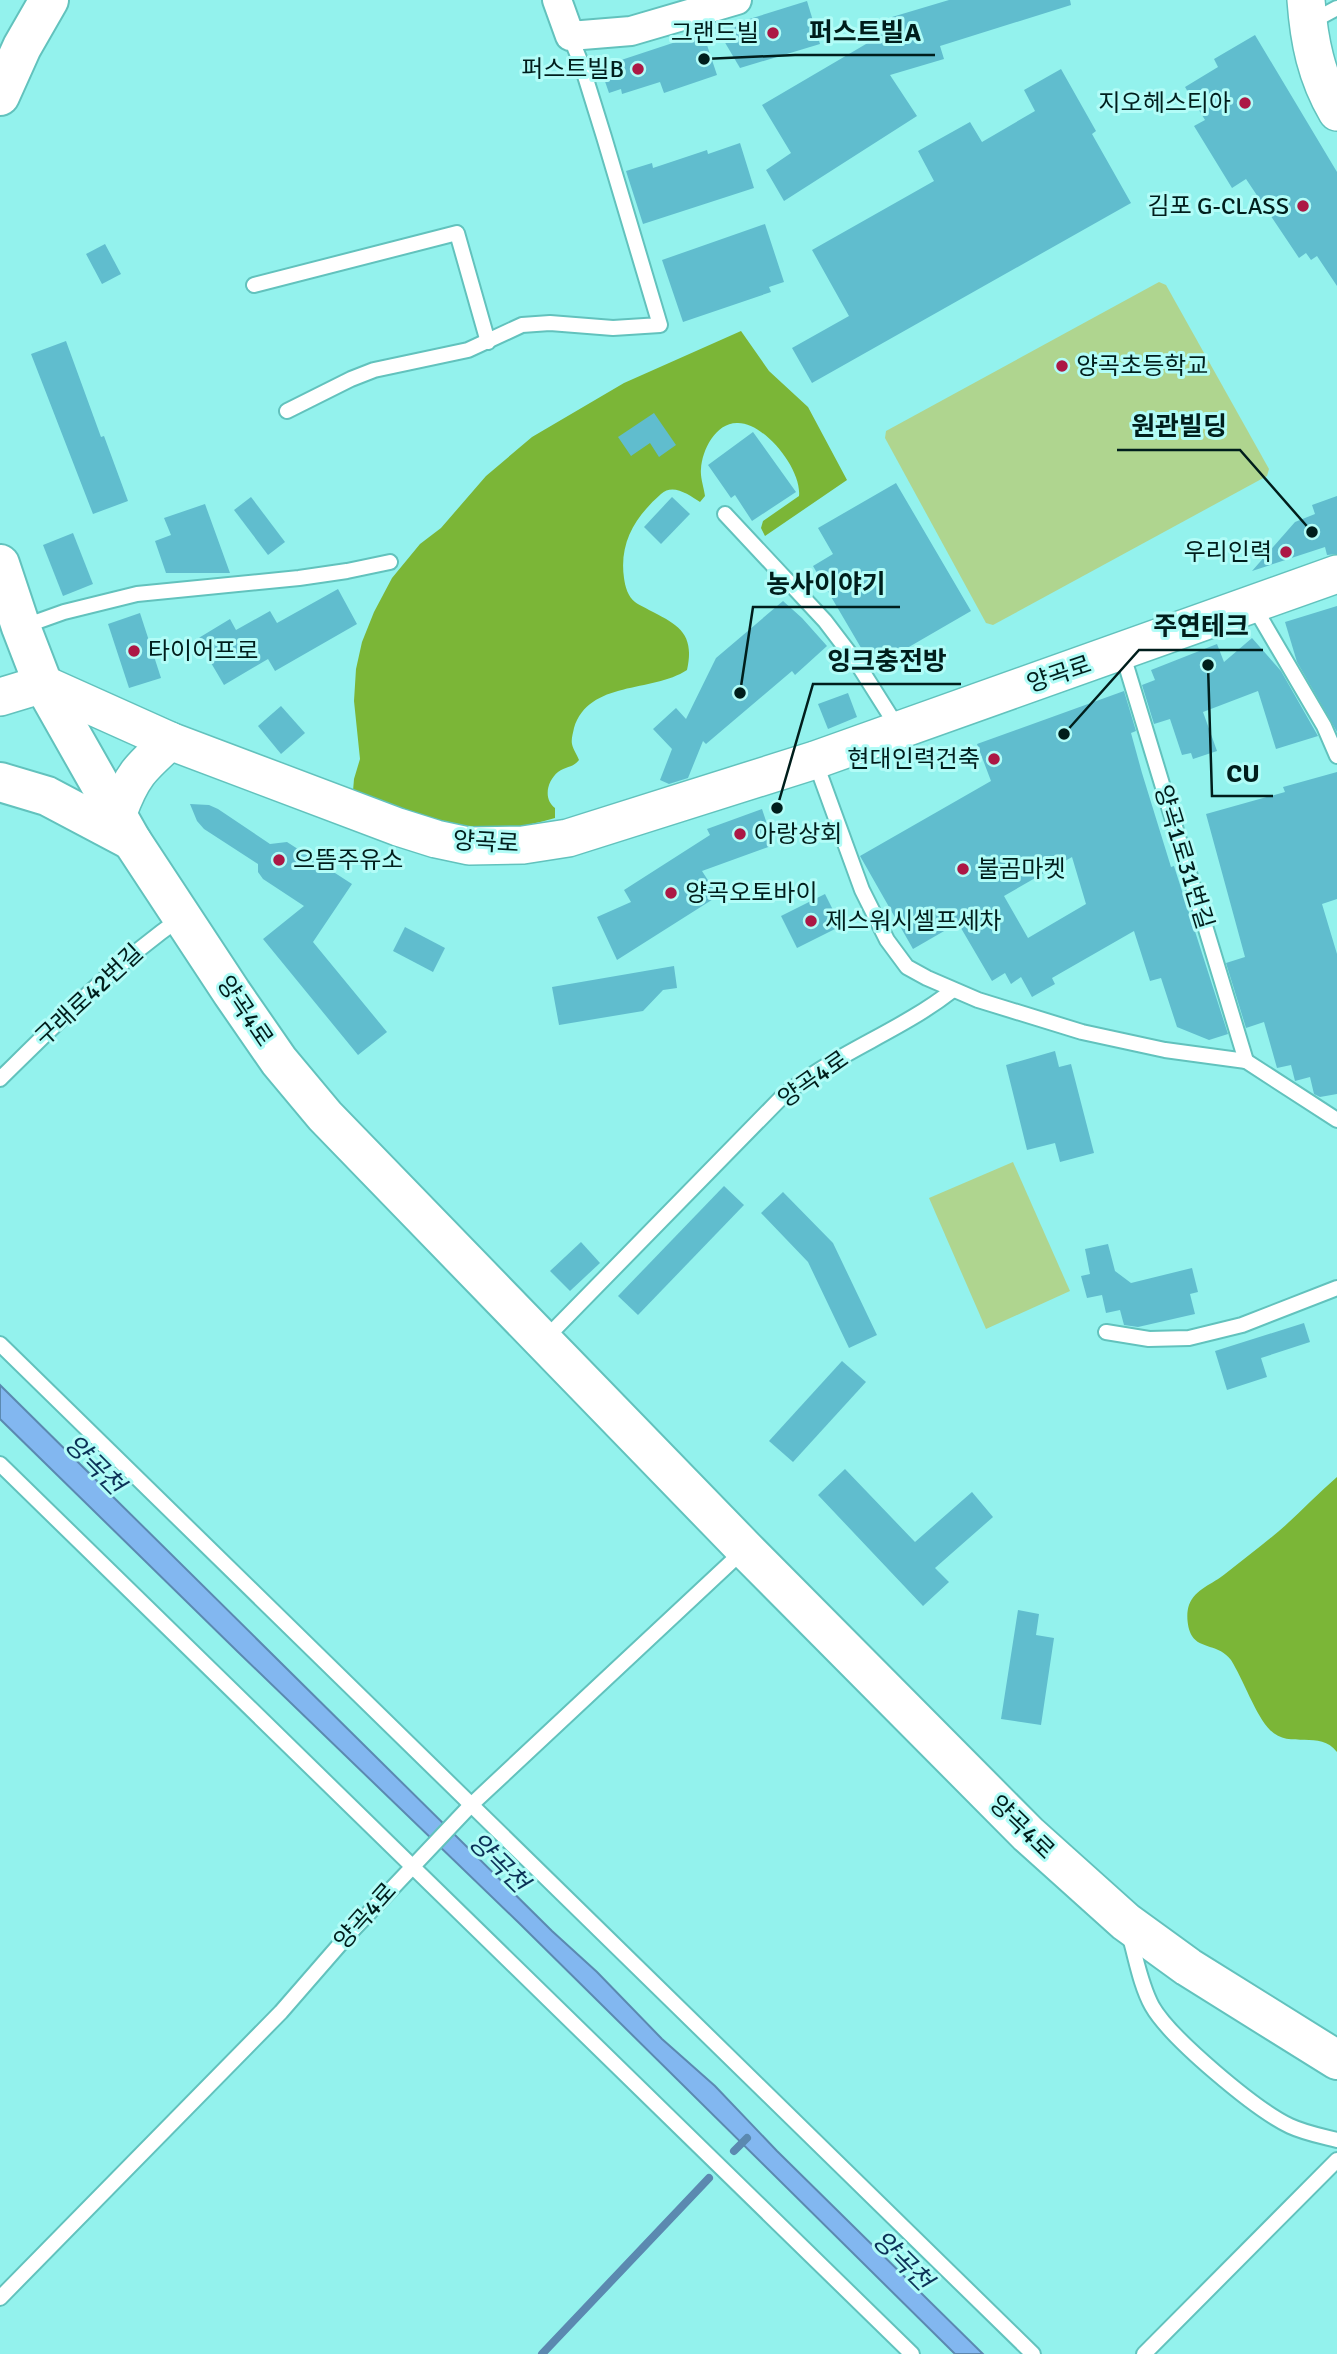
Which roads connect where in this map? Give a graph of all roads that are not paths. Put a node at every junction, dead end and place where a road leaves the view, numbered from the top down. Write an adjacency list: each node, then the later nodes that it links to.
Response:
1 (49, 0): 6 (main road)
2 (556, 0): 5 (street)
3 (737, 0): 5 (street)
4 (1317, 10): 7 (street)
5 (570, 36): 9 (lane)
6 (0, 96)
7 (1337, 111)
8 (254, 285): 9 (lane)
9 (488, 342): 10 (lane)
10 (287, 411)
11 (725, 514): 20 (lane)
12 (390, 562): 16 (lane)
13 (0, 564): 16 (main road, 양곡4로)
14 (1337, 574): 15 (street, 양곡로)
15 (1253, 605): 17 (street, 양곡로); 22 (lane)
16 (21, 627): 18 (main road, 양곡4로)
17 (1122, 652): 20 (street, 양곡로); 28 (lane, 양곡1로31번길)
18 (43, 684): 19 (street); 21 (street, 양곡로); 25 (main road, 양곡4로)
19 (0, 697)
20 (899, 729): 23 (street, 양곡로)
21 (170, 741): 23 (street, 양곡로); 25 (street)
22 (1336, 750)
23 (815, 760): 27 (lane)
24 (0, 782): 25 (main road)
25 (125, 827): 26 (main road, 양곡4로)
26 (183, 916): 29 (lane, 구래로42번길); 33 (main road, 양곡4로)
27 (953, 989): 28 (lane); 33 (lane, 양곡4로)
28 (1246, 1062): 30 (lane)
29 (0, 1079)
30 (1337, 1120)
31 (1337, 1288): 32 (lane)
32 (1106, 1332)
33 (544, 1340): 36 (main road, 양곡4로)
34 (0, 1344): 37 (lane)
35 (0, 1464): 38 (lane)
36 (745, 1549): 37 (lane, 양곡4로); 39 (main road, 양곡4로)
37 (471, 1805): 38 (lane, 양곡4로); 45 (lane)
38 (411, 1867): 43 (lane, 양곡4로); 44 (lane)
39 (1126, 1922): 40 (main road, 양곡4로); 41 (lane)
40 (1337, 2060)
41 (1337, 2140)
42 (1337, 2160): 46 (lane)
43 (0, 2298)
44 (912, 2354)
45 (1033, 2354)
46 (1144, 2354)

